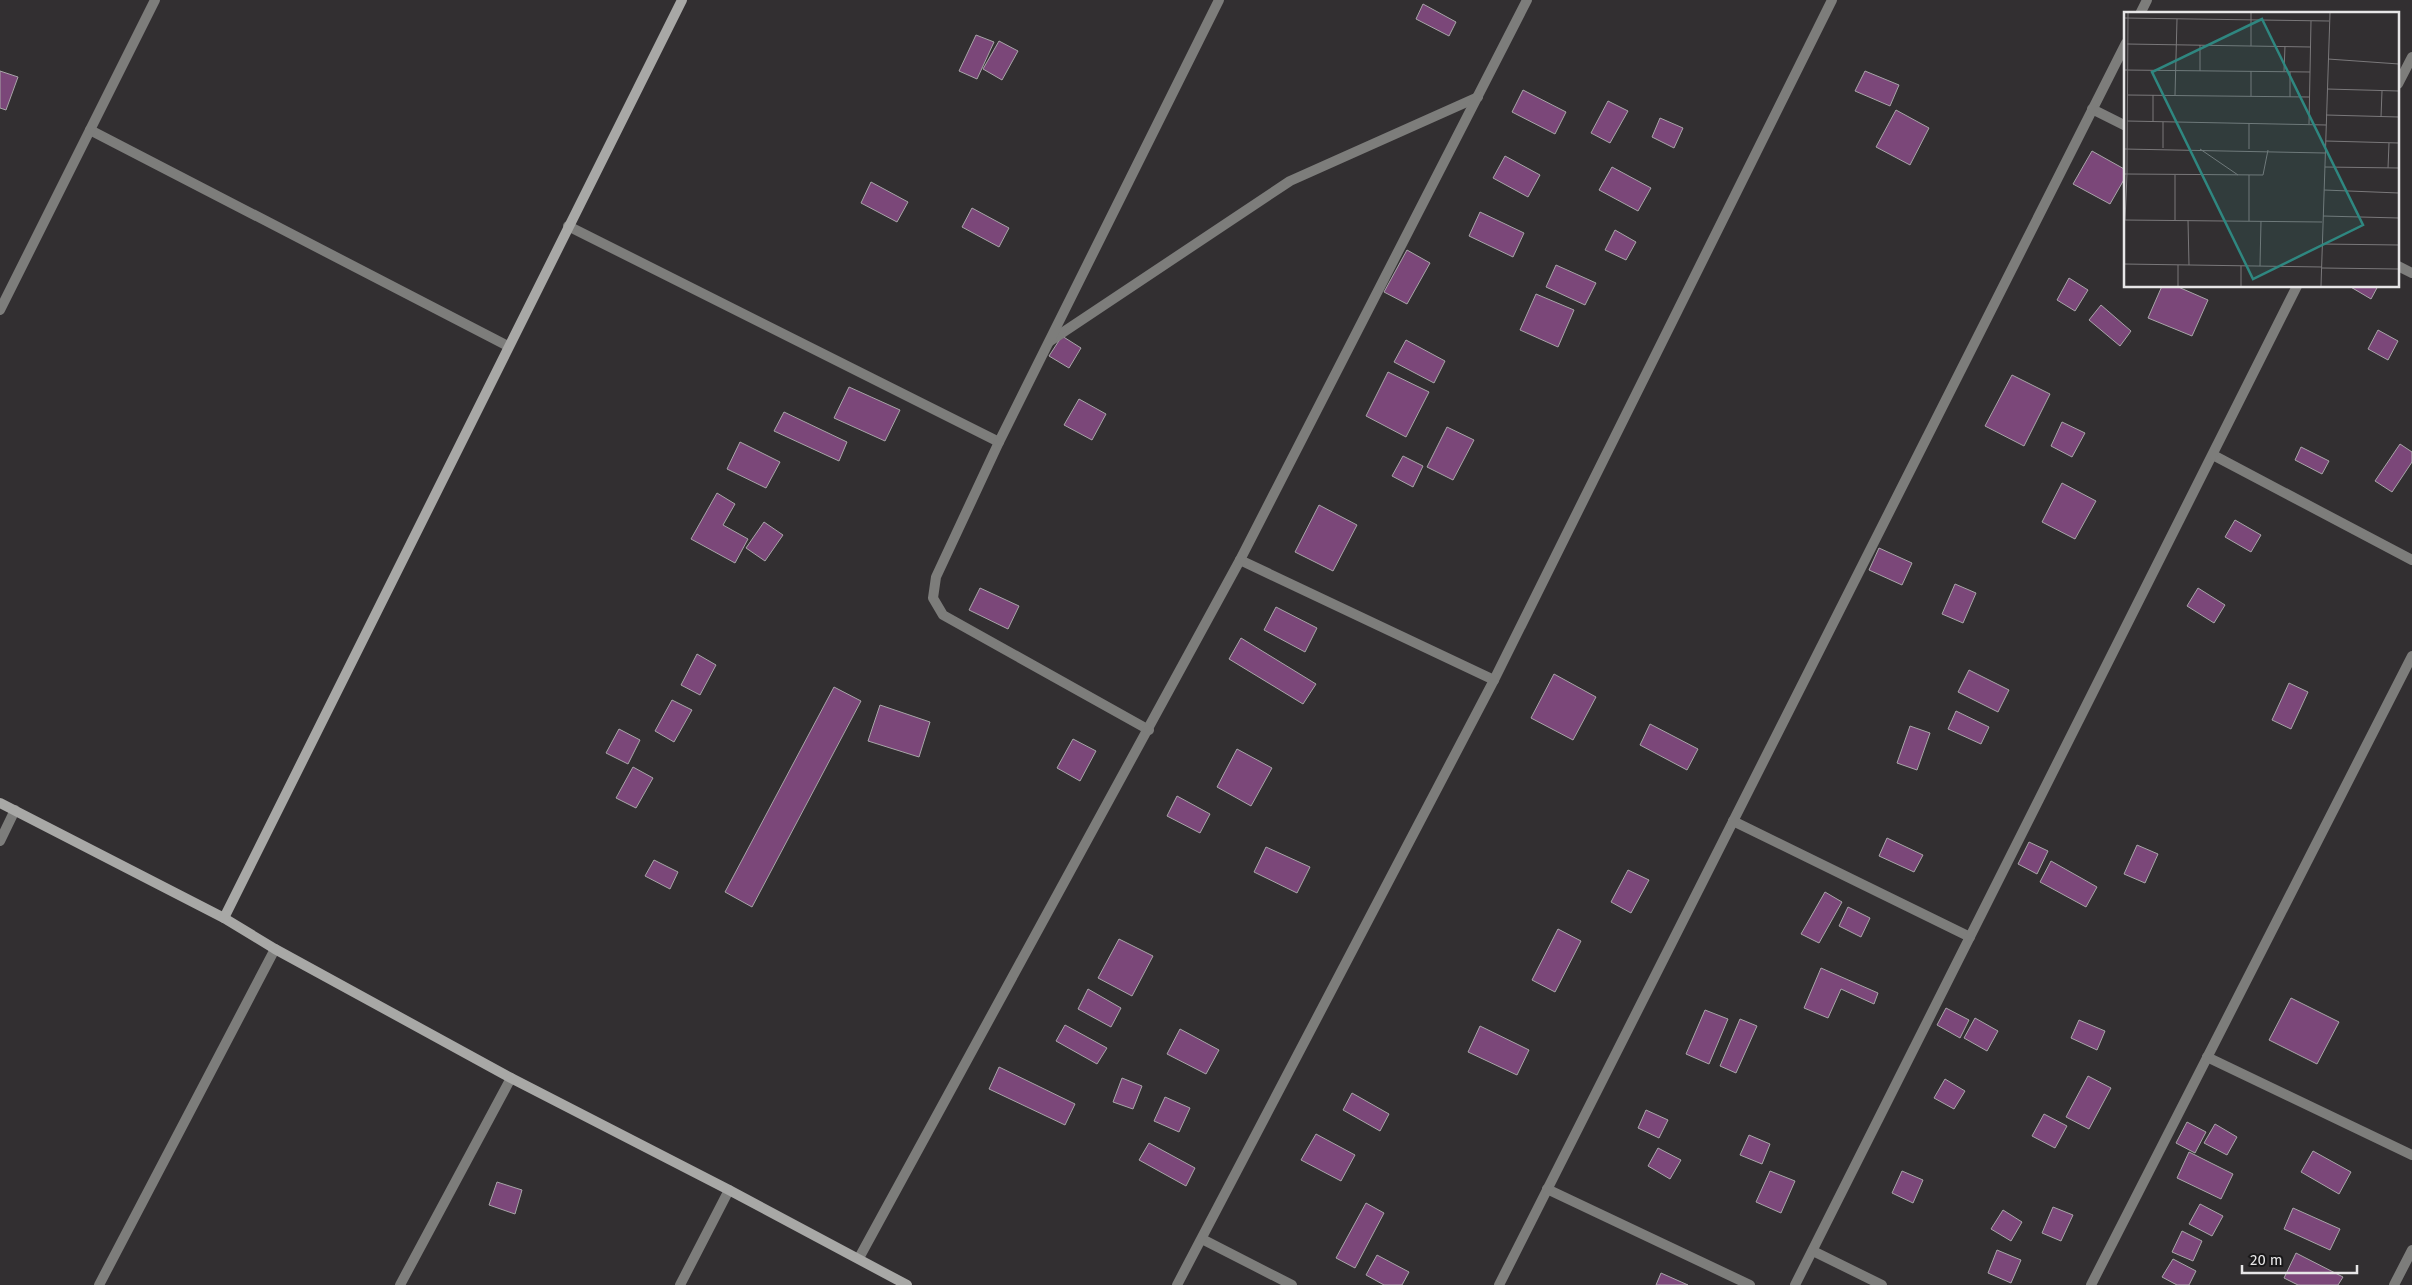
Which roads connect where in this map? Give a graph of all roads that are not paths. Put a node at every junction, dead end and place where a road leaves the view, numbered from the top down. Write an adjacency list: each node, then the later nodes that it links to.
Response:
1 (156, 0): 14 (street)
2 (682, 0): 15 (street)
3 (1219, 0): 20 (street)
4 (1527, 0): 11 (street)
5 (1832, 0): 27 (street)
6 (2147, 0): 7 (street)
7 (2141, 12)
8 (2124, 47): 12 (street)
9 (2412, 57): 10 (street)
10 (2400, 80)
11 (1478, 96): 20 (street); 24 (street)
12 (2092, 109): 13 (street); 31 (street)
13 (2124, 125)
14 (90, 130): 19 (street); 21 (street)
15 (568, 226): 21 (street); 22 (street)
16 (2400, 267): 17 (street)
17 (2412, 273)
18 (2296, 288): 23 (street)
19 (0, 310)
20 (1049, 342): 22 (street)
21 (508, 346): 33 (street)
22 (999, 442): 28 (street)
23 (2212, 455): 25 (street); 34 (street)
24 (1240, 560): 27 (street); 28 (street)
25 (2412, 560)
26 (2412, 656): 36 (street)
27 (1494, 680): 41 (street)
28 (1149, 730): 44 (street)
29 (0, 803): 30 (street)
30 (15, 810): 32 (street); 33 (street)
31 (1733, 821): 34 (street); 39 (street)
32 (0, 841)
33 (224, 918): 35 (street)
34 (1970, 937): 43 (street)
35 (275, 950): 37 (street); 45 (street)
36 (2207, 1057): 38 (street); 55 (street)
37 (511, 1078): 40 (street); 46 (street)
38 (2412, 1155)
39 (1547, 1189): 51 (street); 52 (street)
40 (729, 1190): 44 (street); 47 (street)
41 (1202, 1239): 49 (street); 50 (street)
42 (2412, 1250): 56 (street)
43 (1813, 1251): 53 (street); 54 (street)
44 (859, 1258): 48 (street)
45 (99, 1285)
46 (400, 1285)
47 (680, 1285)
48 (907, 1285)
49 (1177, 1285)
50 (1292, 1285)
51 (1499, 1285)
52 (1750, 1285)
53 (1795, 1285)
54 (1882, 1285)
55 (2091, 1285)
56 (2394, 1285)

